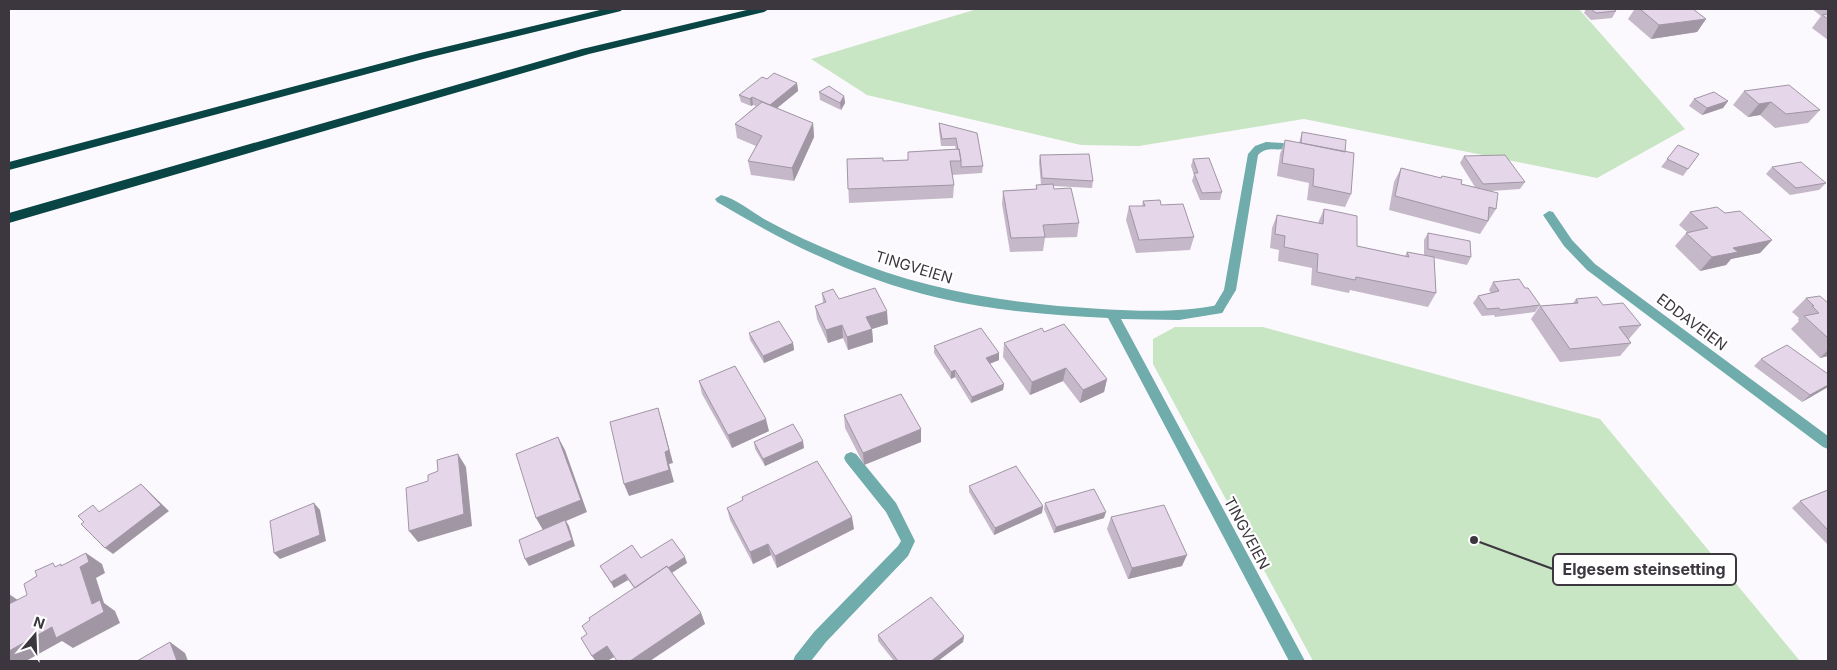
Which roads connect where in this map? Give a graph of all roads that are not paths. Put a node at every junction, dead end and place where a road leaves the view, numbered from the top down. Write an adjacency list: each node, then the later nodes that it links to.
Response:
1 (618, 9): 4 (highway)
2 (764, 9): 7 (highway)
3 (1283, 146): 8 (street, TINGVEIEN)
4 (9, 166)
5 (721, 199): 8 (street, TINGVEIEN)
6 (1549, 215): 9 (street, EDDAVEIEN)
7 (9, 218)
8 (1112, 314): 12 (street, TINGVEIEN)
9 (1828, 443)
10 (851, 458): 11 (street)
11 (802, 661)
12 (1297, 661)

